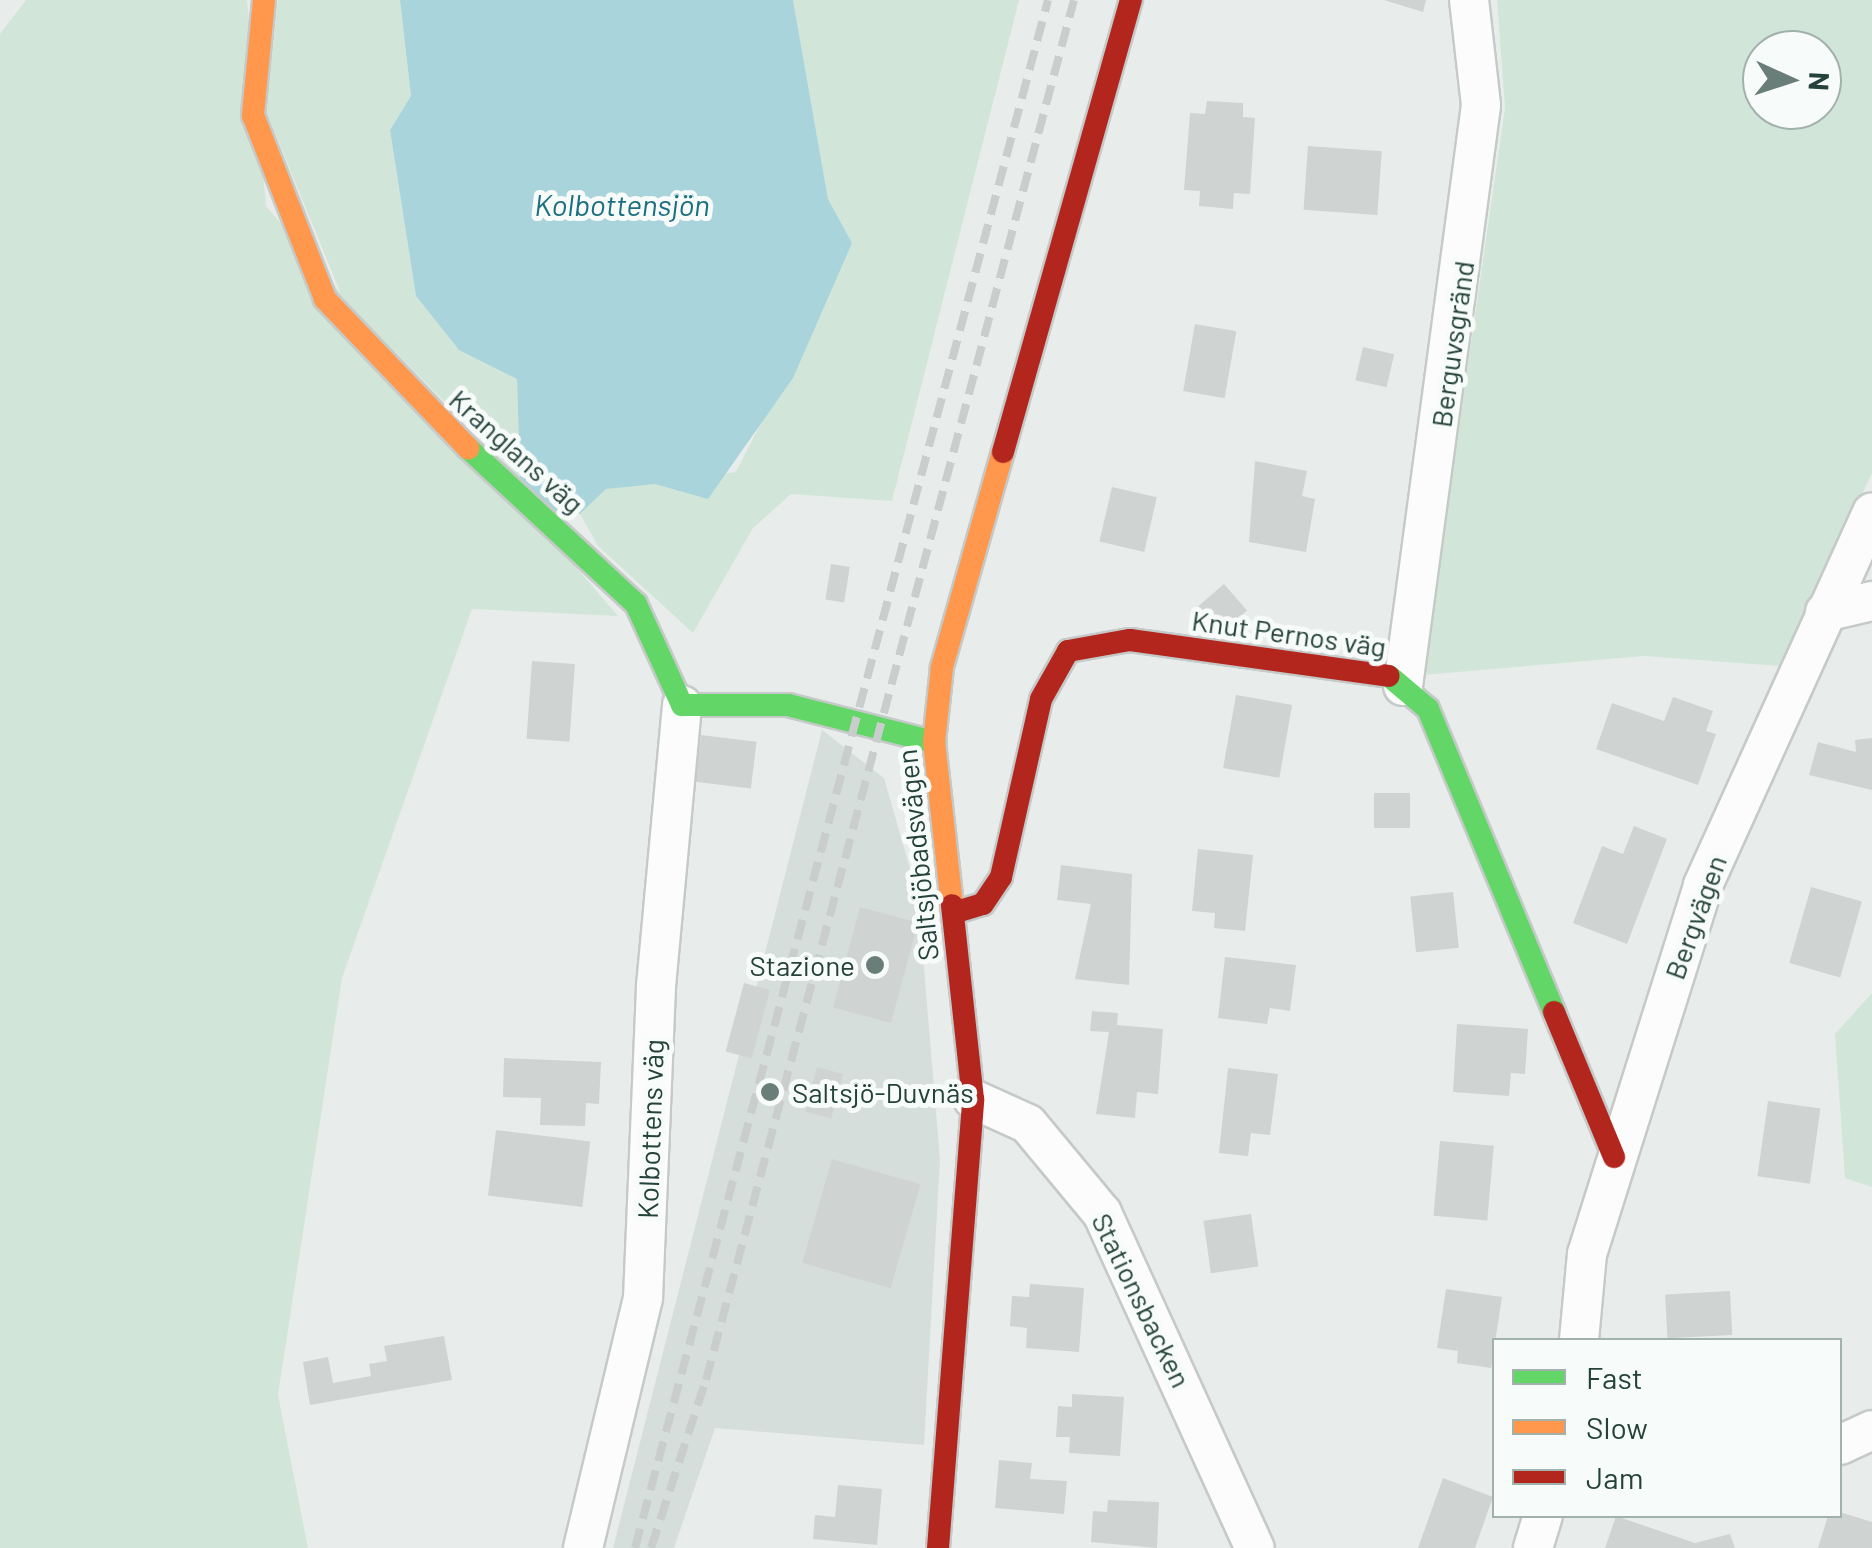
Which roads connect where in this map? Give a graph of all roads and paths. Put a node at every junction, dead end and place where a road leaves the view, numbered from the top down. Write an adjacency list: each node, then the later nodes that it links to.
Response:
1 (264, 0): 8 (street, Kranglans väg)
2 (1131, 0): 9 (street, Saltsjöbadsvägen)
3 (1469, 0): 7 (street, Berguvsgränd)
4 (1872, 513): 6 (street, Bergvägen)
5 (1872, 601): 6 (street)
6 (1826, 612): 12 (street, Bergvägen)
7 (1403, 686): 10 (street, Knut Pernos väg); 12 (street, Knut Pernos väg)
8 (682, 705): 9 (street); 17 (street, Kolbottens väg)
9 (934, 742): 10 (street, Saltsjöbadsvägen)
10 (952, 913): 11 (street, Saltsjöbadsvägen)
11 (973, 1100): 18 (street, Saltsjöbadsvägen); 19 (street, Stationsbacken)
12 (1614, 1157): 13 (street, Bergvägen)
13 (1579, 1338)
14 (1872, 1430): 15 (street)
15 (1842, 1444)
16 (1542, 1518): 20 (street)
17 (583, 1548)
18 (938, 1548)
19 (1254, 1548)
20 (1533, 1548)

